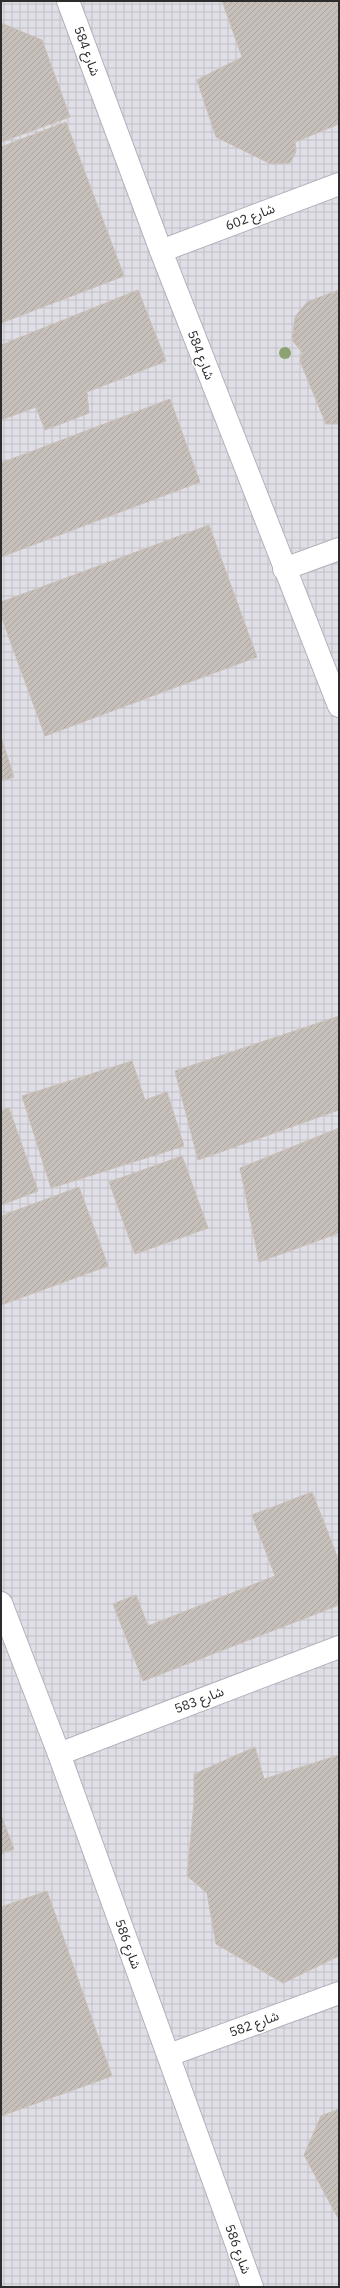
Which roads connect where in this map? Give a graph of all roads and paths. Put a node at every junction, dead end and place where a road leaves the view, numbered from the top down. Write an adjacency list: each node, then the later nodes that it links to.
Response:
1 (68, 1): 3 (street, شارع 584)
2 (339, 184): 3 (street, شارع 602)
3 (161, 251): 5 (street, شارع 584)
4 (339, 549): 5 (street)
5 (284, 569): 6 (street, شارع 584)
6 (339, 706)
7 (1, 1602): 9 (street, شارع 586)
8 (339, 1647): 9 (street, شارع 583)
9 (59, 1754): 11 (street, شارع 586)
10 (339, 1993): 11 (street, شارع 582)
11 (169, 2055): 12 (street, شارع 586)
12 (252, 2287)

